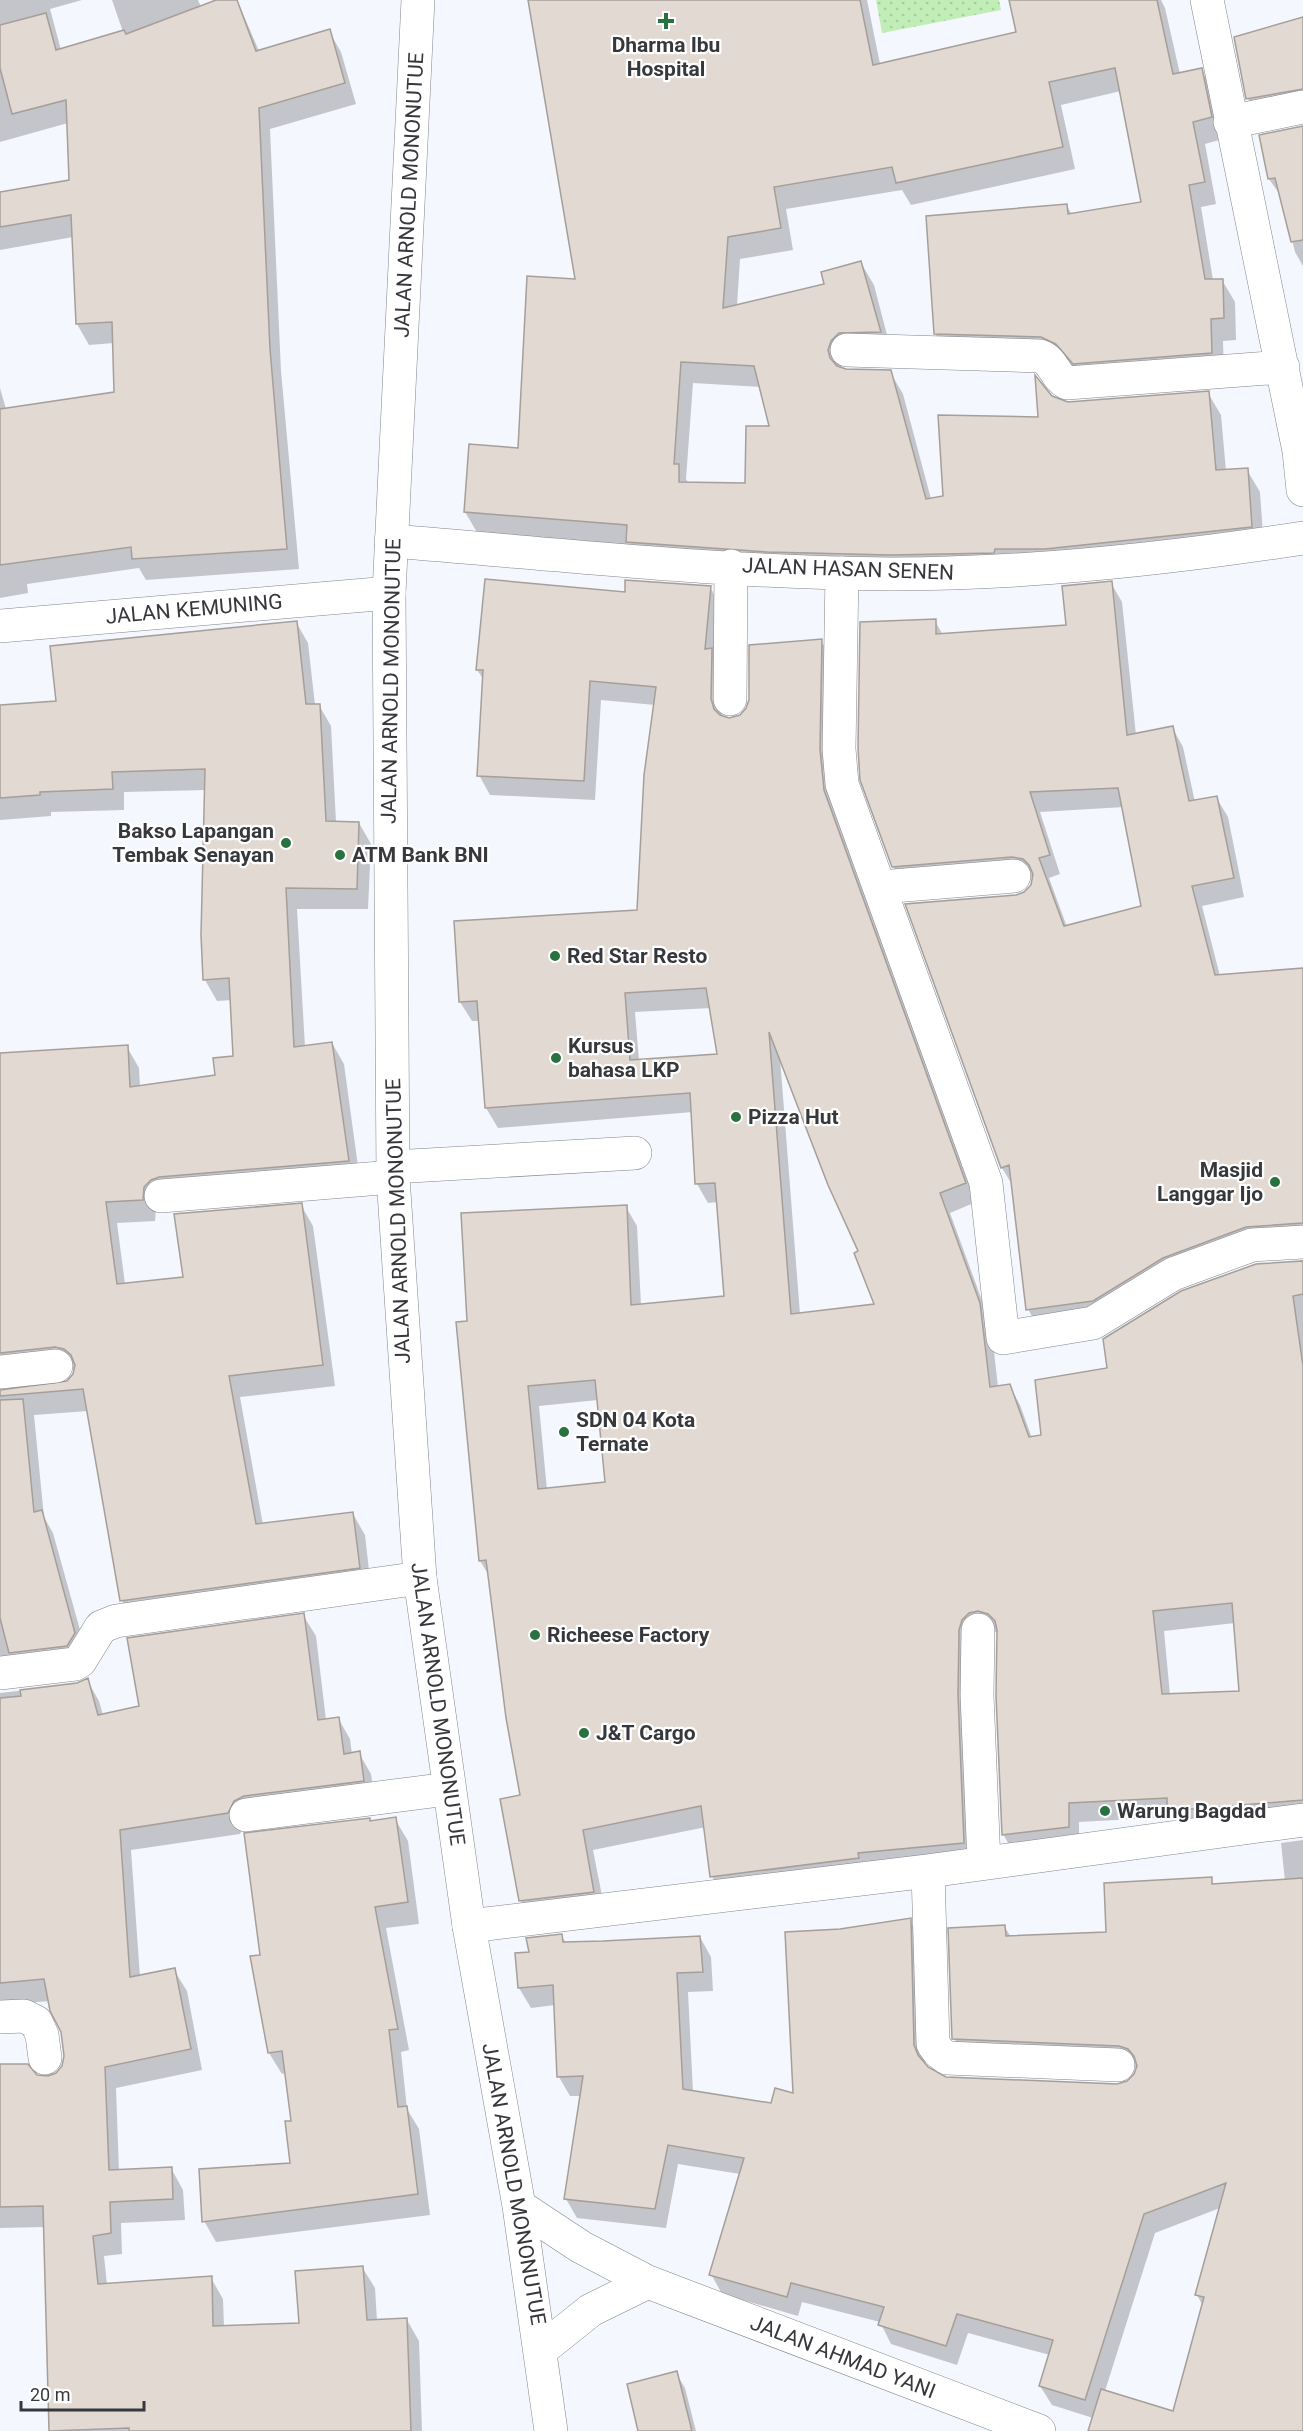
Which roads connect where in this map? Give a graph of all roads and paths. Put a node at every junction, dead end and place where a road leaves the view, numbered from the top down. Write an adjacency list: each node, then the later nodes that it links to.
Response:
1 (418, 0): 10 (main road, JALAN ARNOLD MONONUTUE)
2 (1207, 0): 4 (main road)
3 (1303, 107): 4 (main road)
4 (1230, 122): 6 (main road)
5 (847, 350): 6 (main road)
6 (1283, 367): 7 (main road)
7 (1301, 451): 8 (main road)
8 (1303, 490)
9 (1303, 538): 12 (main road, JALAN HASAN SENEN)
10 (391, 541): 11 (main road, JALAN HASAN SENEN); 13 (main road, JALAN ARNOLD MONONUTUE)
11 (731, 566): 12 (main road, JALAN HASAN SENEN); 15 (main road)
12 (842, 573): 17 (main road)
13 (389, 593): 14 (main road, JALAN KEMUNING); 19 (main road, JALAN ARNOLD MONONUTUE)
14 (0, 626)
15 (730, 699)
16 (1014, 876): 17 (main road)
17 (881, 887): 21 (main road)
18 (635, 1153): 19 (main road)
19 (393, 1172): 20 (main road); 24 (main road, JALAN ARNOLD MONONUTUE)
20 (161, 1196)
21 (1303, 1242)
22 (56, 1366): 23 (main road)
23 (0, 1372)
24 (420, 1578): 26 (main road); 27 (main road, JALAN ARNOLD MONONUTUE)
25 (978, 1630): 30 (main road)
26 (0, 1673)
27 (448, 1789): 28 (main road); 32 (main road, JALAN ARNOLD MONONUTUE)
28 (246, 1815)
29 (1303, 1820): 30 (main road)
30 (984, 1863): 31 (main road)
31 (928, 1871): 32 (main road); 35 (main road)
32 (469, 1926): 36 (main road, JALAN ARNOLD MONONUTUE)
33 (0, 2017): 34 (main road)
34 (45, 2058)
35 (1118, 2065)
36 (519, 2206): 37 (main road, JALAN AHMAD YANI); 38 (main road, JALAN ARNOLD MONONUTUE)
37 (648, 2282): 38 (main road); 40 (main road, JALAN AHMAD YANI)
38 (541, 2350): 39 (main road, JALAN ARNOLD MONONUTUE)
39 (551, 2431)
40 (1039, 2431)

